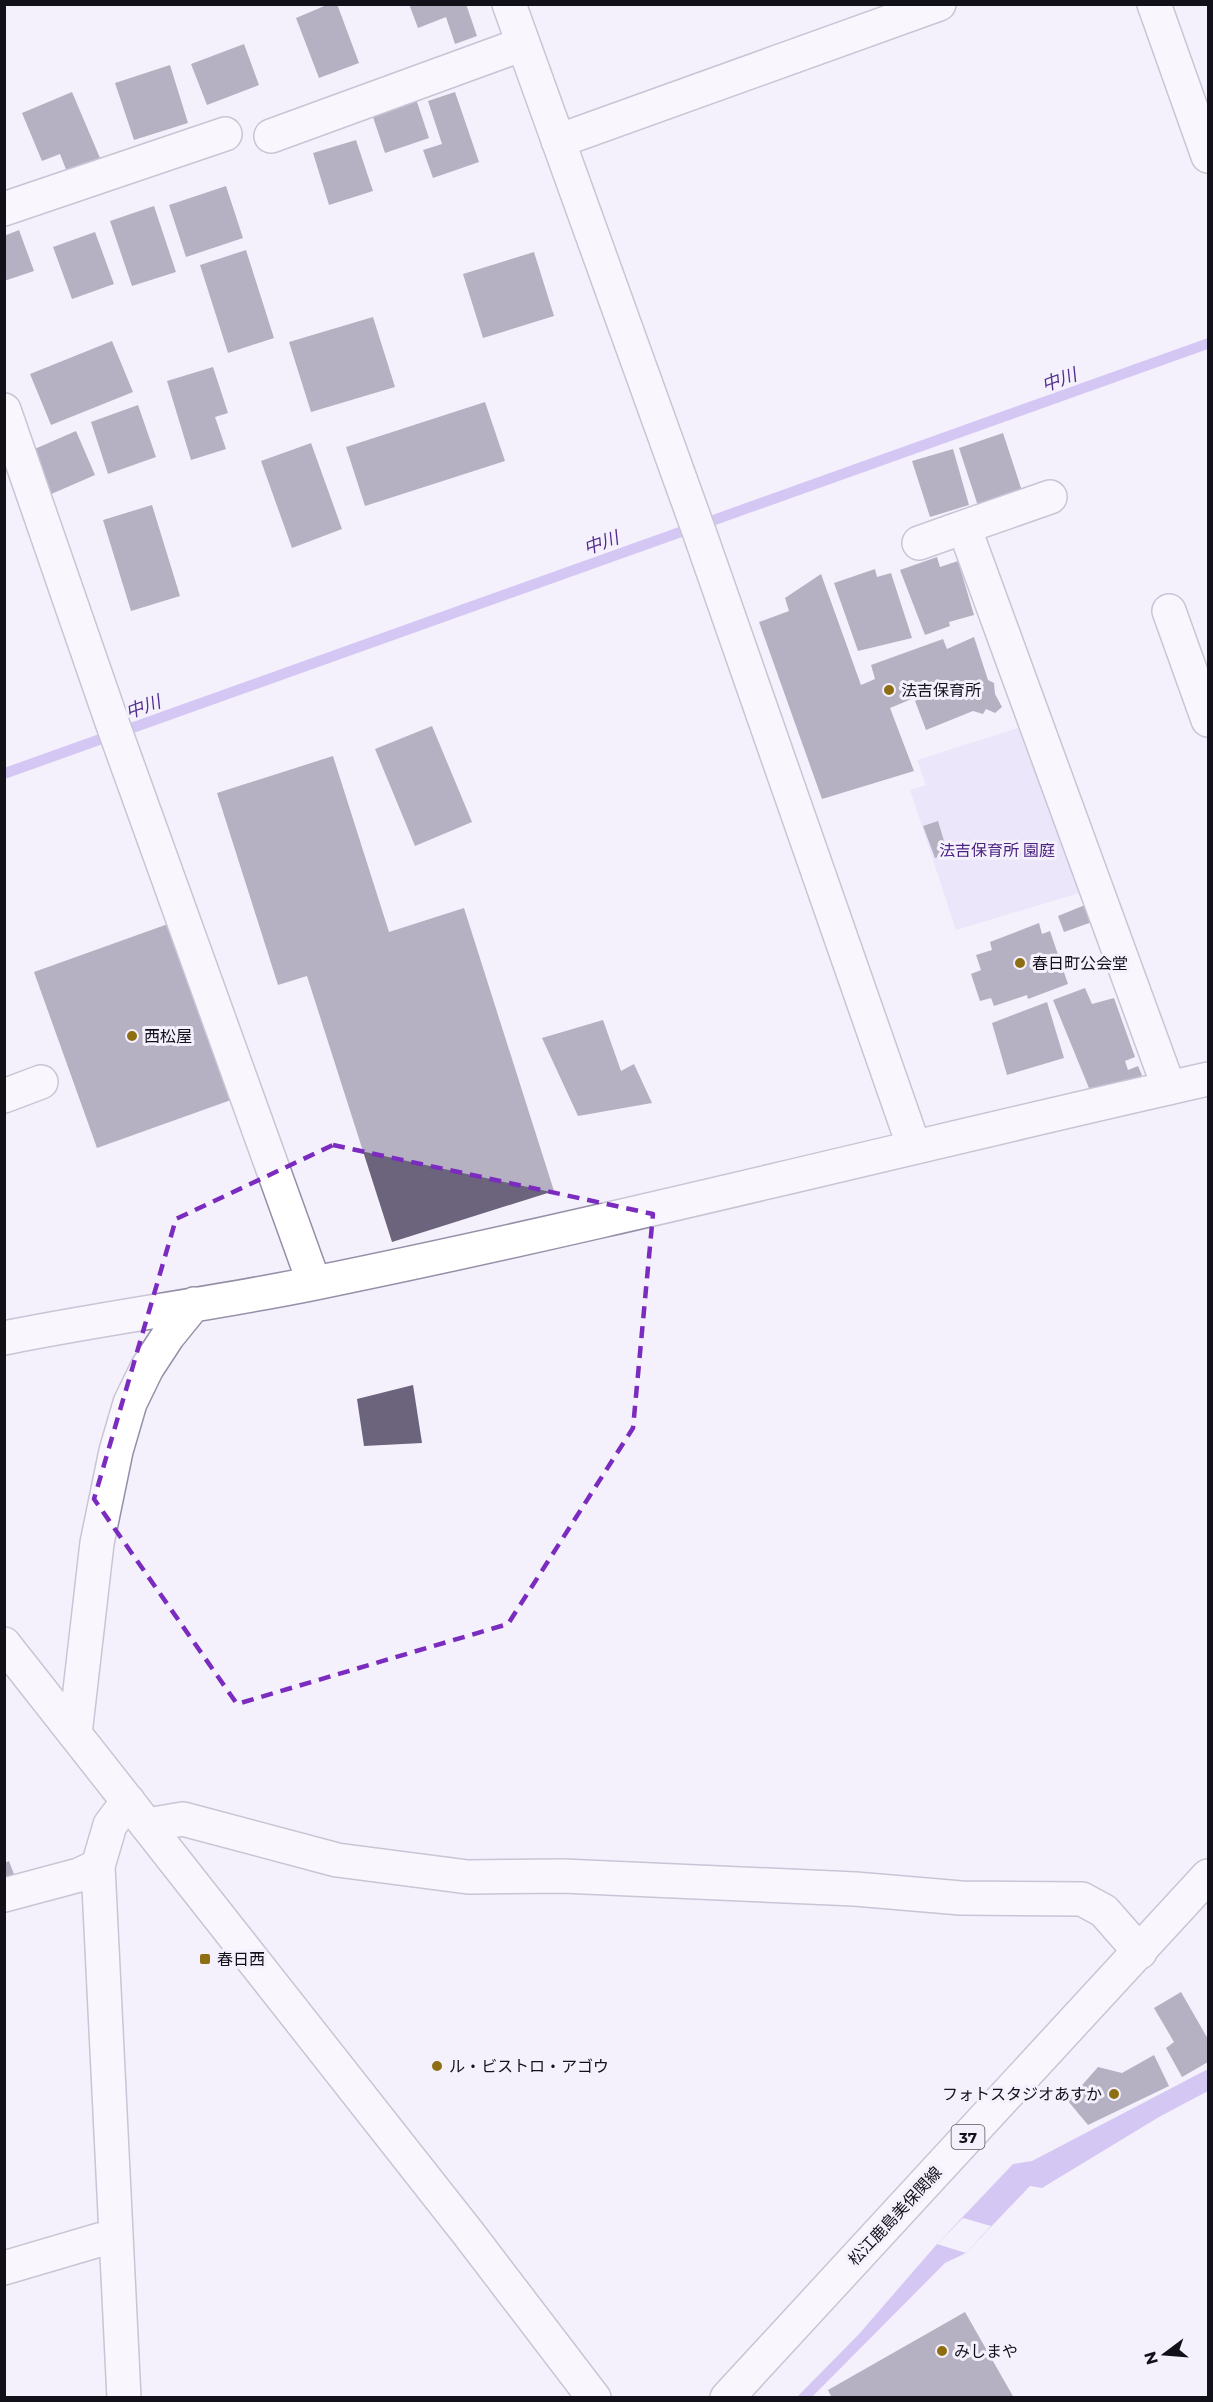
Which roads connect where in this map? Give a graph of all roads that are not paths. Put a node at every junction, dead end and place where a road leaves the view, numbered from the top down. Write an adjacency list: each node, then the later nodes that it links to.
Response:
1 (509, 4): 4 (street)
2 (939, 4): 7 (street)
3 (1154, 4): 8 (street)
4 (523, 44): 6 (street); 7 (street)
5 (225, 134): 9 (street)
6 (271, 136)
7 (558, 141): 20 (street)
8 (1209, 156)
9 (4, 209)
10 (4, 410): 21 (street)
11 (1050, 497): 12 (street)
12 (964, 527): 13 (street); 18 (street)
13 (919, 543)
14 (1169, 611): 15 (street)
15 (1209, 720)
16 (1209, 1079): 18 (street)
17 (41, 1082): 19 (street)
18 (1169, 1088): 20 (street)
19 (4, 1096)
20 (914, 1147): 21 (street)
21 (314, 1283): 22 (street)
22 (194, 1304): 23 (street); 25 (street)
23 (4, 1338)
24 (4, 1644): 25 (street)
25 (75, 1734): 26 (street)
26 (137, 1813): 27 (street); 30 (street); 34 (street)
27 (98, 1866): 29 (street); 31 (street)
28 (1209, 1876): 30 (street, 松江鹿島美保関線 / 37)
29 (4, 1895)
30 (1140, 1952): 35 (street, 松江鹿島美保関線 / 37)
31 (116, 2238): 32 (street); 33 (street)
32 (4, 2268)
33 (124, 2397)
34 (594, 2397)
35 (727, 2397)

